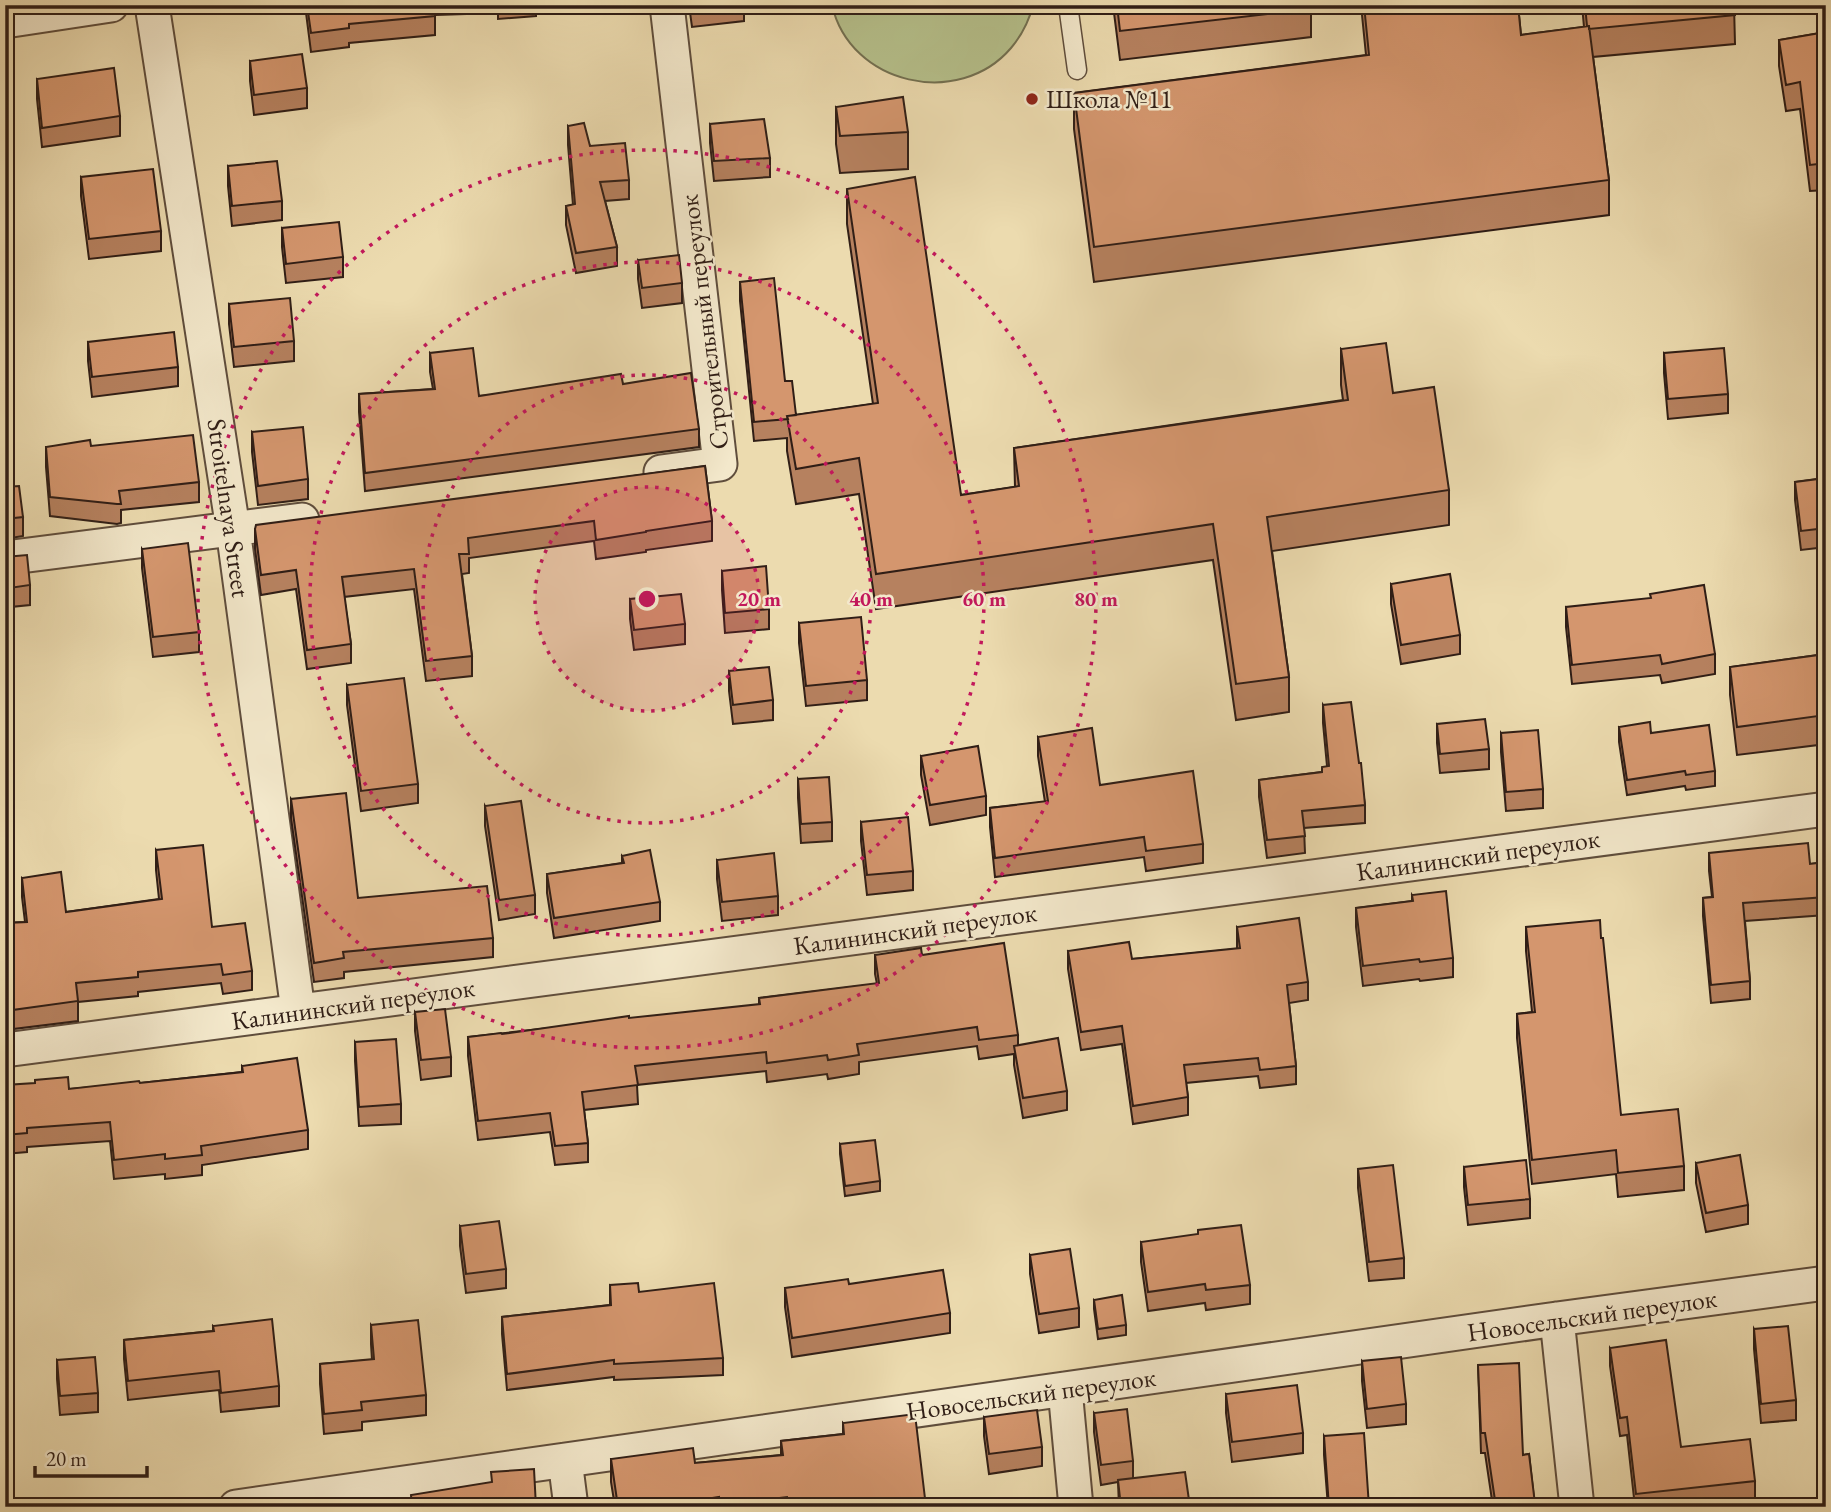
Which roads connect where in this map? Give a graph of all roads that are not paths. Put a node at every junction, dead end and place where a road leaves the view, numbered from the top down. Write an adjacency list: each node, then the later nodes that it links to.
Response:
1 (111, 5): 5 (street)
2 (152, 5): 9 (street, Stroitelnaya Street)
3 (667, 5): 7 (street, Строительный переулок)
4 (1068, 5): 6 (lane)
5 (5, 20)
6 (1077, 70)
7 (626, 477)
8 (328, 516): 9 (street)
9 (233, 529): 10 (street); 12 (street, Stroitelnaya Street)
10 (5, 558)
11 (1826, 809): 12 (street, Калининский переулок)
12 (298, 1011): 13 (street, Калининский переулок)
13 (5, 1050)
14 (1826, 1283): 15 (street, Новосельский переулок)
15 (1557, 1319): 16 (street, Новосельский переулок); 21 (street)
16 (1065, 1389): 17 (street, Новосельский переулок); 20 (street)
17 (565, 1460): 18 (street, Новосельский переулок); 19 (street)
18 (236, 1507)
19 (571, 1507)
20 (1076, 1507)
21 (1577, 1507)

